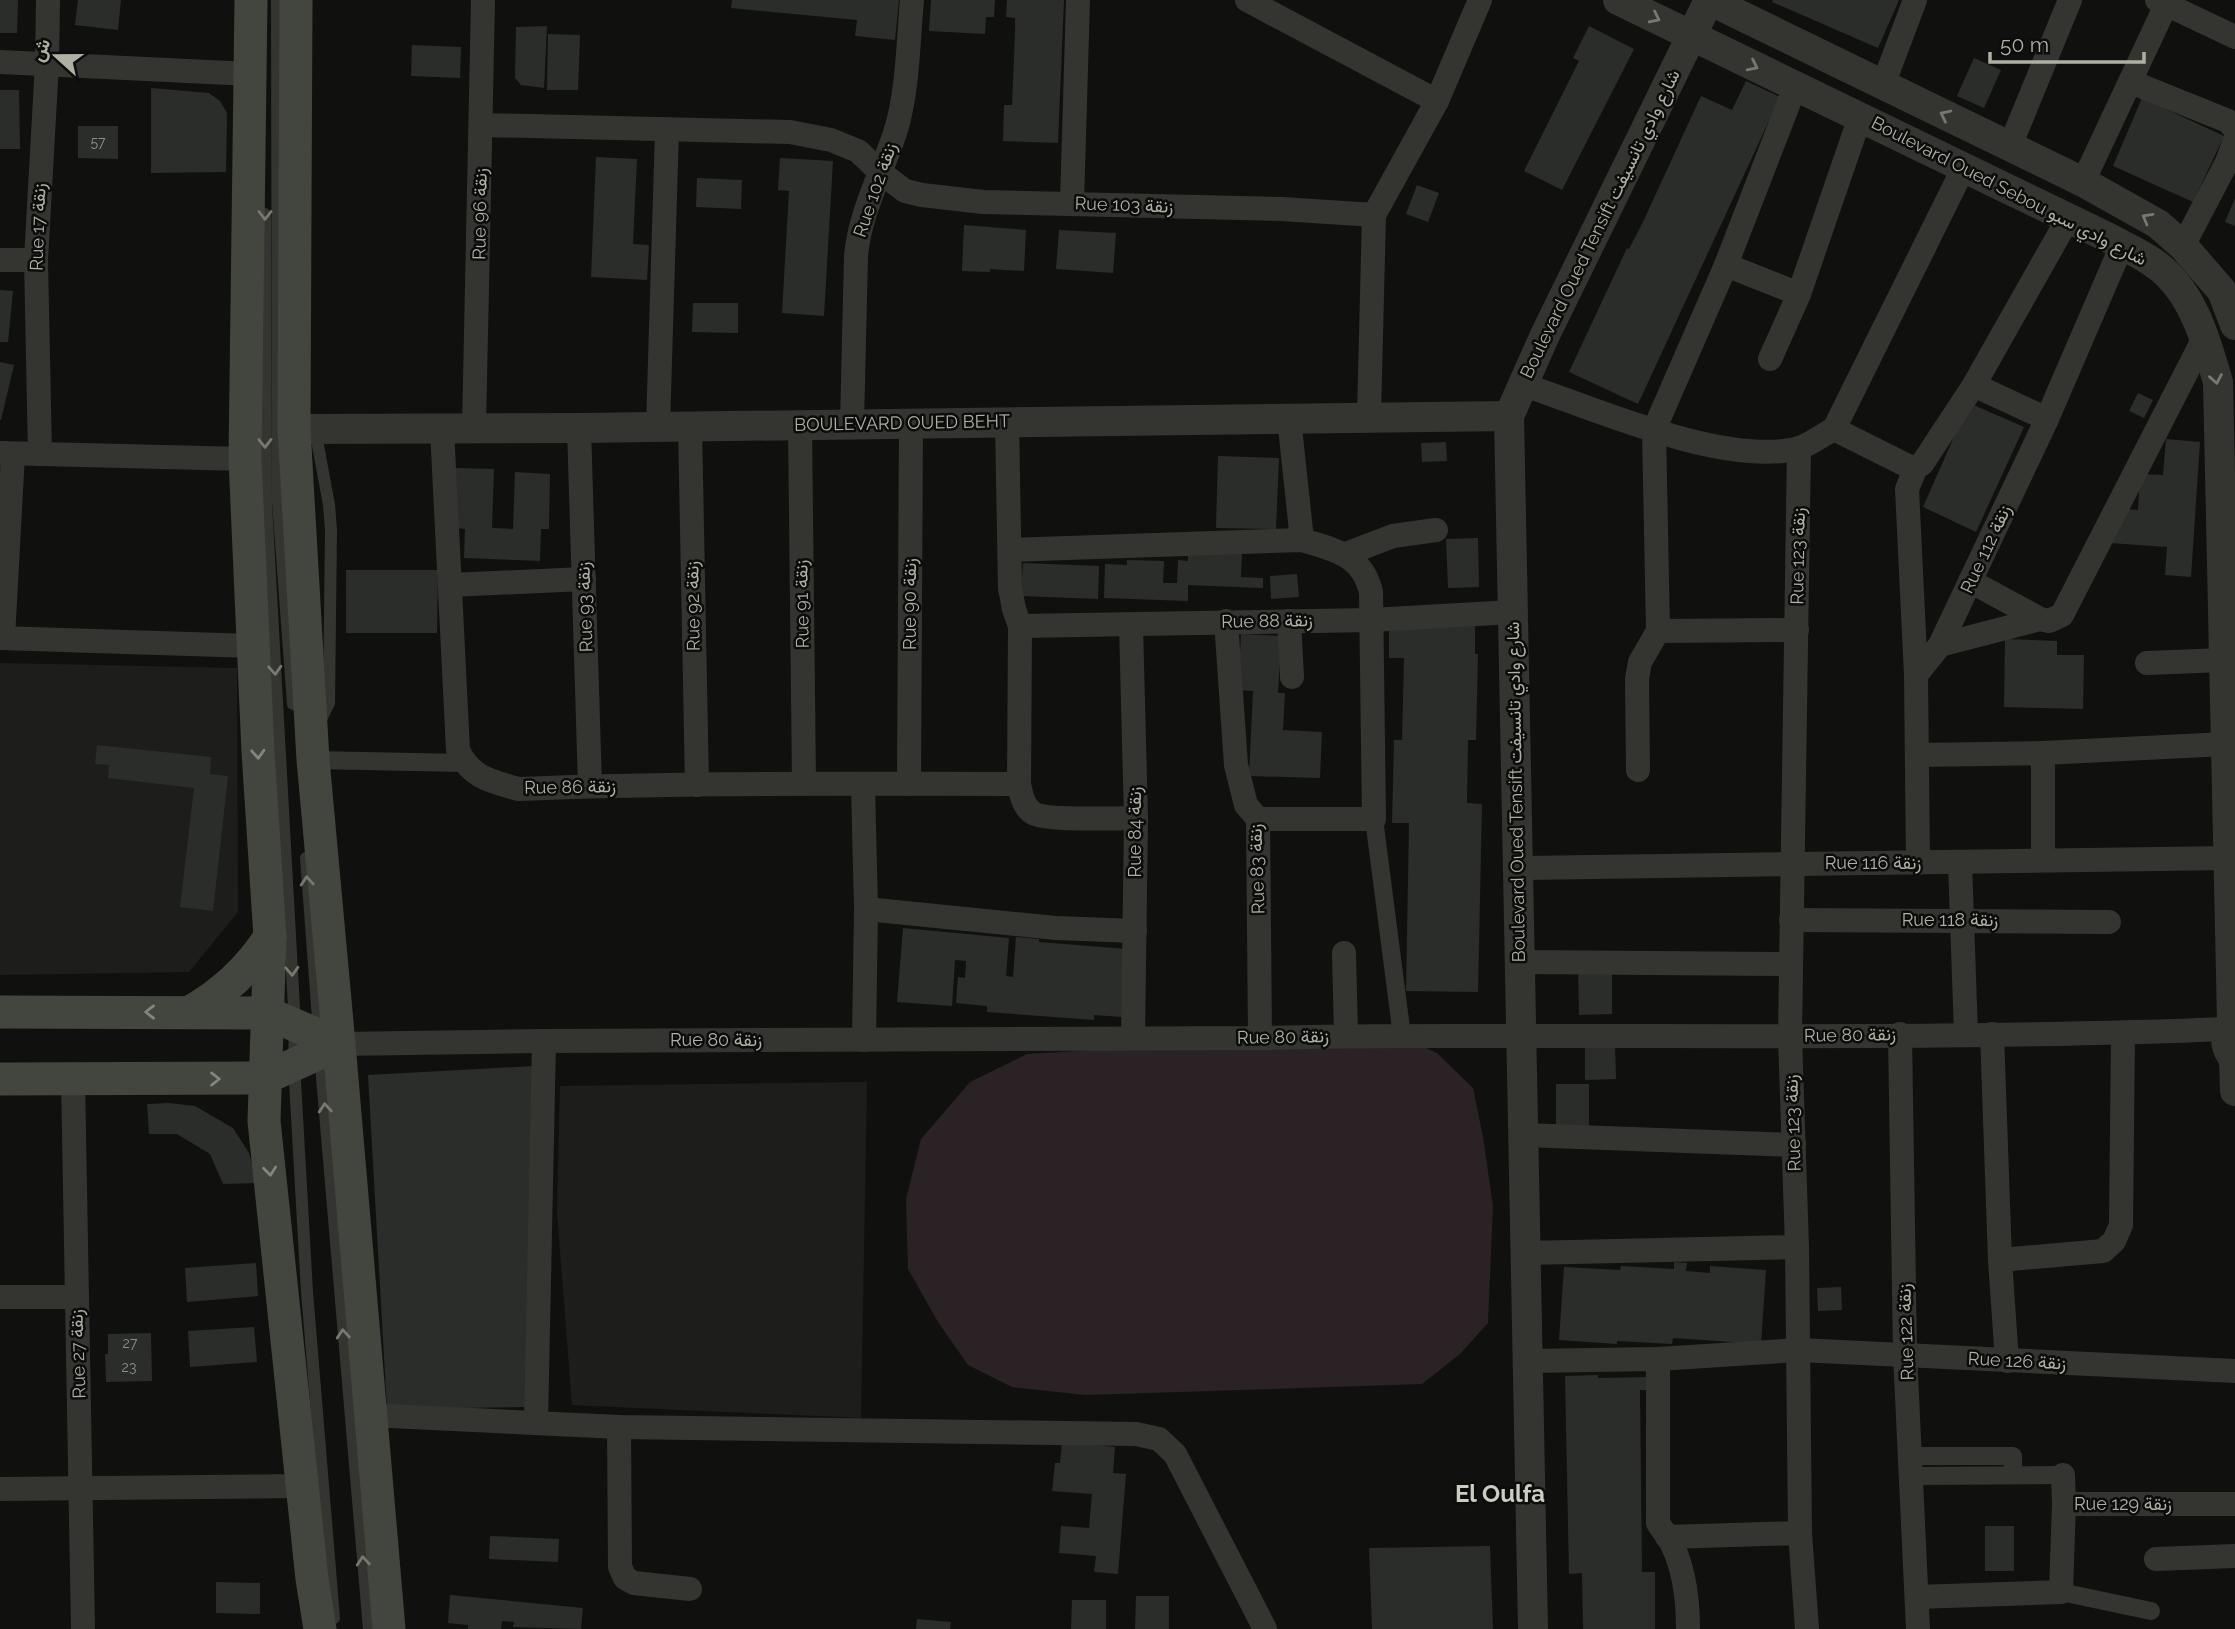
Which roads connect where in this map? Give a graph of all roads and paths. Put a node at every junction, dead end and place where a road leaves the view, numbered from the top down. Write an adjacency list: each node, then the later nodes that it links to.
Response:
1 (48, 0): 19 (street, Rue 17 زنقة)
2 (251, 0): 20 (main road)
3 (265, 0): 142 (lane, one-way to 142)
4 (277, 0): 95 (lane)
5 (296, 0): 61 (main road)
6 (483, 0): 26 (street, Rue 96 زنقة)
7 (912, 0): 32 (street, Rue 102 زنقة)
8 (1078, 0): 34 (street)
9 (1247, 0): 24 (street)
10 (1480, 0): 24 (street)
11 (1618, 0): 16 (street, Boulevard Oued Sebou شارع وادي سبو, one-way to 16)
12 (1709, 0): 16 (street, Boulevard Oued Tensift شارع وادي تانسيفت); 22 (street, Boulevard Oued Sebou شارع وادي سبو)
13 (1915, 0): 22 (street)
14 (2070, 0): 29 (street)
15 (2162, 2): 17 (street); 21 (street)
16 (1692, 36): 23 (street, Boulevard Oued Sebou شارع وادي سبو, one-way to 23); 47 (street, Boulevard Oued Tensift شارع وادي تانسيفت)
17 (2235, 37)
18 (0, 62): 19 (street)
19 (47, 63): 20 (street); 40 (street, Rue 17 زنقة)
20 (250, 74): 68 (main road)
21 (2131, 82): 27 (street); 33 (street)
22 (1883, 85): 29 (street, Boulevard Oued Sebou شارع وادي سبو, one-way to 22)
23 (1796, 88): 25 (street, Boulevard Oued Sebou شارع وادي سبو); 41 (street)
24 (1437, 101): 35 (street)
25 (1860, 117): 31 (street, Boulevard Oued Sebou شارع وادي سبو); 43 (street)
26 (482, 125): 28 (street, Rue 103 زنقة); 59 (street, Rue 96 زنقة)
27 (2235, 129)
28 (667, 130): 32 (street, Rue 103 زنقة); 58 (street)
29 (2010, 146): 33 (street, Boulevard Oued Sebou شارع وادي سبو)
30 (2232, 156): 38 (street)
31 (1964, 167): 36 (street, Boulevard Oued Sebou شارع وادي سبو); 63 (street)
32 (880, 173): 34 (street, Rue 103 زنقة); 55 (street, Rue 102 زنقة)
33 (2082, 182): 38 (street, Boulevard Oued Sebou شارع وادي سبو, one-way to 33)
34 (1072, 203): 35 (street, Rue 103 زنقة)
35 (1374, 215): 49 (street)
36 (2069, 218): 37 (street, Boulevard Oued Sebou شارع وادي سبو); 48 (street)
37 (2122, 245): 45 (street, Boulevard Oued Sebou شارع وادي سبو); 52 (street, Rue 112 زنقة)
38 (2183, 246): 42 (street, Boulevard Oued Sebou شارع وادي سبو)
39 (0, 260): 40 (street)
40 (36, 260): 67 (street, Rue 17 زنقة)
41 (1726, 265): 43 (street); 64 (street)
42 (2228, 290): 44 (street, Boulevard Oued Sebou شارع وادي سبو)
43 (1799, 294): 46 (street)
44 (2235, 326)
45 (2205, 336): 81 (street); 91 (street, Boulevard Oued Sebou شارع وادي سبو, one-way to 91)
46 (1770, 359)
47 (1522, 384): 50 (street, Boulevard Oued Tensift شارع وادي تانسيفت); 64 (street)
48 (1974, 385): 52 (street); 69 (street)
49 (1368, 416): 50 (street, BOULEVARD OUED BEHT); 51 (street, BOULEVARD OUED BEHT)
50 (1508, 416): 79 (street, Boulevard Oued Tensift شارع وادي تانسيفت)
51 (1289, 418): 53 (street, BOULEVARD OUED BEHT); 72 (street)
52 (2047, 419): 77 (street, Rue 112 زنقة)
53 (1007, 422): 56 (street, BOULEVARD OUED BEHT); 73 (street)
54 (800, 424): 55 (street, BOULEVARD OUED BEHT); 57 (street, BOULEVARD OUED BEHT); 102 (street, Rue 91 زنقة)
55 (852, 424): 56 (street, BOULEVARD OUED BEHT)
56 (911, 424): 103 (street, Rue 90 زنقة)
57 (690, 426): 58 (street, BOULEVARD OUED BEHT); 105 (street, Rue 92 زنقة)
58 (658, 427): 60 (street, BOULEVARD OUED BEHT)
59 (474, 428): 60 (street, BOULEVARD OUED BEHT); 62 (street, BOULEVARD OUED BEHT)
60 (579, 428): 76 (street, Rue 93 زنقة)
61 (305, 429): 62 (street, BOULEVARD OUED BEHT); 95 (main road)
62 (442, 429): 78 (street)
63 (1834, 429): 65 (street); 69 (street)
64 (1654, 430): 65 (street); 87 (street)
65 (1799, 448): 86 (street, Rue 123 زنقة)
66 (6, 454): 67 (street); 70 (street)
67 (40, 454): 68 (street)
68 (244, 458): 90 (main road)
69 (1916, 467): 93 (street)
70 (5, 502): 75 (street)
71 (1436, 530): 74 (street)
72 (1302, 540): 73 (street); 74 (street)
73 (1010, 550): 85 (street)
74 (1346, 554): 80 (street)
75 (4, 576): 88 (street)
76 (584, 579): 78 (street); 107 (street, Rue 93 زنقة)
77 (1970, 581): 81 (street); 89 (street, Rue 112 زنقة)
78 (450, 585): 100 (street)
79 (1513, 612): 80 (street, Rue 88 زنقة); 117 (street, Boulevard Oued Tensift شارع وادي تانسيفت)
80 (1371, 620): 83 (street, Rue 88 زنقة); 110 (street)
81 (2044, 620): 89 (street)
82 (1226, 621): 83 (street, Rue 88 زنقة); 84 (street, Rue 88 زنقة); 109 (street, Rue 83 زنقة)
83 (1289, 621): 94 (street)
84 (1131, 625): 85 (street, Rue 88 زنقة); 108 (street, Rue 84 زنقة)
85 (1020, 626): 104 (street)
86 (1797, 630): 87 (street); 114 (street, Rue 123 زنقة)
87 (1658, 631): 101 (street)
88 (2, 638): 90 (street)
89 (1940, 645): 93 (street, Rue 112 زنقة)
90 (253, 646): 123 (main road, one-way to 123)
91 (2224, 660): 92 (street); 96 (street, Boulevard Oued Sebou شارع وادي سبو)
92 (2147, 663)
93 (1916, 676): 98 (street)
94 (1292, 677)
95 (303, 721): 99 (main road)
96 (2226, 744): 97 (street); 112 (street, Boulevard Oued Sebou شارع وادي سبو)
97 (2043, 752): 98 (street); 113 (street)
98 (1918, 755): 115 (street)
99 (313, 761): 100 (street); 142 (main road)
100 (464, 764): 107 (street, Rue 86 زنقة)
101 (1638, 770)
102 (804, 783): 105 (street, Rue 86 زنقة); 106 (street, Rue 86 زنقة)
103 (909, 784): 104 (street, Rue 86 زنقة); 106 (street, Rue 86 زنقة)
104 (1019, 784): 108 (street)
105 (697, 785): 107 (street, Rue 86 زنقة)
106 (863, 785): 118 (street)
107 (590, 786)
108 (1136, 818): 122 (street, Rue 84 زنقة)
109 (1258, 820): 110 (street); 139 (street, Rue 83 زنقة)
110 (1374, 820): 135 (street)
111 (304, 844): 142 (lane, one-way to 111)
112 (2229, 858): 113 (street, Rue 116 زنقة); 129 (street, Boulevard Oued Sebou شارع وادي سبو)
113 (2043, 859): 116 (street, Rue 116 زنقة)
114 (1792, 863): 115 (street, Rue 116 زنقة); 117 (street, Rue 116 زنقة); 119 (street, Rue 123 زنقة)
115 (1918, 863): 116 (street, Rue 116 زنقة)
116 (1960, 863): 120 (street)
117 (1518, 868): 125 (street, Boulevard Oued Tensift شارع وادي تانسيفت)
118 (866, 909): 122 (street); 140 (street)
119 (1791, 920): 120 (street, Rue 118 زنقة); 126 (street, Rue 123 زنقة)
120 (1962, 920): 121 (street, Rue 118 زنقة); 132 (street)
121 (2109, 922)
122 (1135, 931): 138 (street, Rue 84 زنقة)
123 (270, 937): 128 (main road); 142 (main road)
124 (1344, 953): 134 (street)
125 (1520, 962): 126 (street); 136 (street, Boulevard Oued Tensift شارع وادي تانسيفت)
126 (1791, 964): 137 (street, Rue 123 زنقة)
127 (0, 1012): 128 (main road, one-way to 127)
128 (190, 1012): 142 (main road)
129 (2231, 1023): 130 (street, Rue 80 زنقة); 143 (street, Boulevard Oued Sebou شارع وادي سبو)
130 (2123, 1033): 133 (street, Rue 80 زنقة); 151 (street)
131 (1900, 1034): 132 (street, Rue 80 زنقة); 137 (street, Rue 80 زنقة); 155 (street, Rue 122 زنقة)
132 (1966, 1034): 133 (street, Rue 80 زنقة)
133 (1992, 1034): 151 (street)
134 (1346, 1035): 135 (street, Rue 80 زنقة); 139 (street, Rue 80 زنقة)
135 (1402, 1036): 136 (street, Rue 80 زنقة)
136 (1521, 1036): 137 (street, Rue 80 زنقة); 147 (street, Boulevard Oued Tensift شارع وادي تانسيفت)
137 (1790, 1036): 148 (street, Rue 123 زنقة)
138 (1133, 1038): 139 (street, Rue 80 زنقة); 140 (street, Rue 80 زنقة)
139 (1260, 1038)
140 (864, 1040): 141 (street, Rue 80 زنقة)
141 (544, 1041): 142 (street, Rue 80 زنقة); 161 (street)
142 (300, 1045): 144 (main road, one-way to 142); 160 (main road); 165 (main road, one-way to 165); 180 (lane); 181 (lane, one-way to 142)
143 (2235, 1060): 146 (street)
144 (73, 1078): 145 (main road); 153 (street, Rue 27 زنقة)
145 (0, 1079)
146 (2235, 1091)
147 (1524, 1135): 148 (street); 150 (street, Boulevard Oued Tensift شارع وادي تانسيفت)
148 (1794, 1145): 149 (street, Rue 123 زنقة)
149 (1797, 1247): 150 (street); 154 (street, Rue 123 زنقة)
150 (1526, 1252): 157 (street, Boulevard Oued Tensift شارع وادي تانسيفت)
151 (2000, 1260): 158 (street)
152 (0, 1297): 153 (street)
153 (76, 1297): 167 (street, Rue 27 زنقة)
154 (1799, 1350): 155 (street, Rue 126 زنقة); 156 (street, Rue 126 زنقة); 170 (street, Rue 123 زنقة)
155 (1905, 1354): 158 (street, Rue 126 زنقة); 163 (street, Rue 122 زنقة)
156 (1658, 1359): 157 (street, Rue 126 زنقة); 171 (street)
157 (1527, 1361): 184 (street, Boulevard Oued Tensift شارع وادي تانسيفت)
158 (2007, 1361): 159 (street, Rue 126 زنقة)
159 (2235, 1371)
160 (369, 1415): 161 (street); 182 (main road)
161 (536, 1423): 162 (street)
162 (619, 1427): 174 (street); 183 (street)
163 (1912, 1466): 164 (street, Rue 129 زنقة); 176 (street, Rue 122 زنقة)
164 (2063, 1475): 168 (street, Rue 129 زنقة)
165 (304, 1486): 167 (street); 179 (main road)
166 (0, 1489): 167 (street)
167 (82, 1489): 178 (street, Rue 27 زنقة)
168 (2064, 1504): 169 (street, Rue 129 زنقة); 175 (street)
169 (2235, 1504)
170 (1800, 1533): 171 (street); 186 (street, Rue 123 زنقة)
171 (1667, 1536): 185 (street)
172 (2235, 1556): 173 (street)
173 (2157, 1559)
174 (690, 1590)
175 (2061, 1592): 176 (street); 177 (street)
176 (1917, 1597): 187 (street, Rue 122 زنقة)
177 (2151, 1611)
178 (83, 1629)
179 (320, 1629)
180 (335, 1629)
181 (369, 1629)
182 (388, 1629)
183 (1265, 1629)
184 (1533, 1629)
185 (1688, 1629)
186 (1807, 1629)
187 (1918, 1629)

